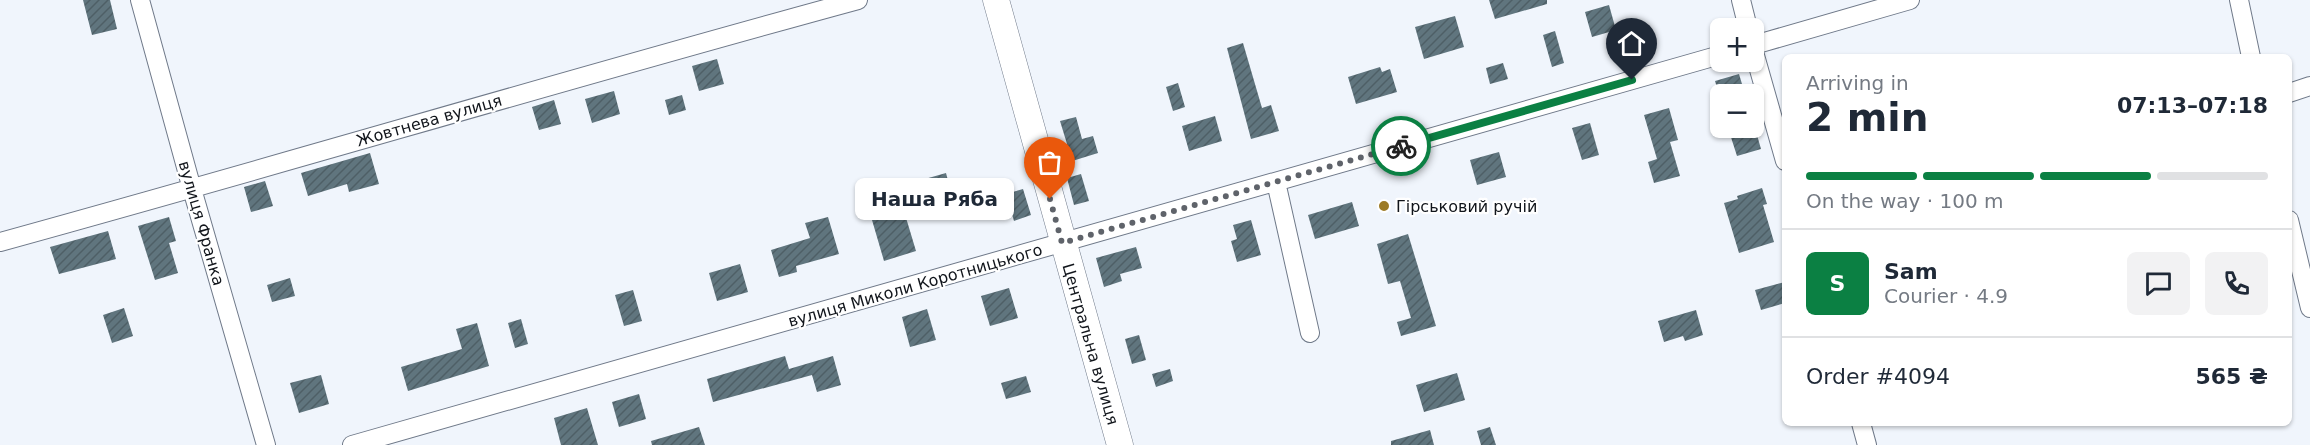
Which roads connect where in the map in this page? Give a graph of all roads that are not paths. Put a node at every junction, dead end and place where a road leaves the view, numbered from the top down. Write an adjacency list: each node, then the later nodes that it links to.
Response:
1 (140, 0): 16 (street, вулиця Франка)
2 (858, 0): 16 (street, Жовтнева вулиця)
3 (996, 0): 19 (main road, Центральна вулиця)
4 (1741, 0): 7 (street)
5 (1910, 0): 8 (street)
6 (2239, 0): 9 (street)
7 (1746, 18)
8 (1764, 42)
9 (2250, 54)
10 (1710, 57): 15 (street, вулиця Миколи Коротницького)
11 (1760, 72): 14 (street)
12 (2310, 86): 13 (street)
13 (2292, 92)
14 (1782, 150)
15 (1276, 182): 19 (street, вулиця Миколи Коротницького); 22 (street)
16 (192, 189): 18 (street, Жовтнева вулиця); 24 (street, вулиця Франка)
17 (2292, 230): 20 (street)
18 (0, 242)
19 (1062, 243): 25 (street, вулиця Миколи Коротницького); 26 (main road, Центральна вулиця)
20 (2307, 283): 21 (street)
21 (2310, 308)
22 (1310, 333)
23 (1862, 426): 27 (street)
24 (266, 445)
25 (352, 445)
26 (1120, 445)
27 (1867, 445)

